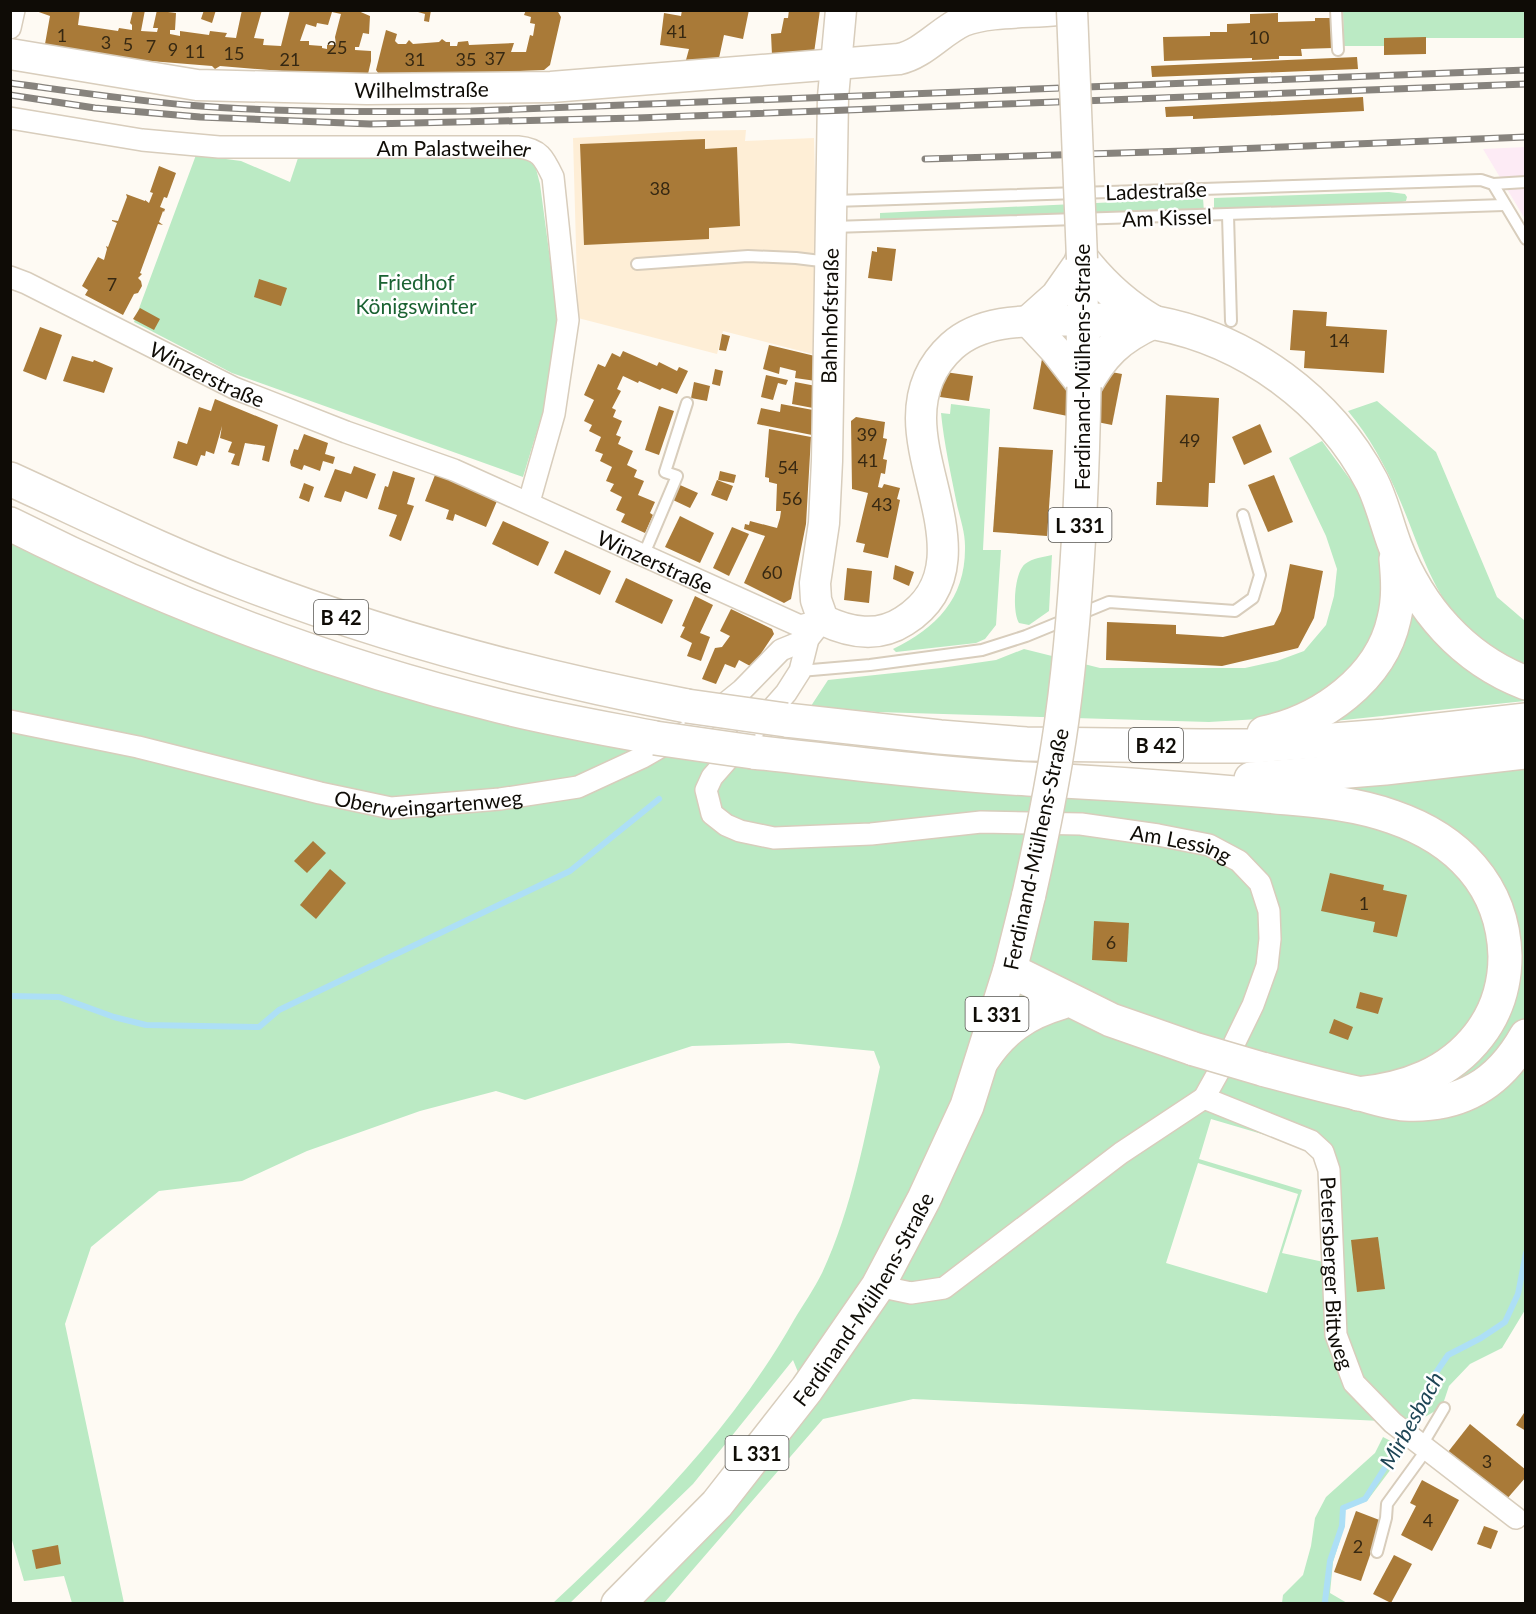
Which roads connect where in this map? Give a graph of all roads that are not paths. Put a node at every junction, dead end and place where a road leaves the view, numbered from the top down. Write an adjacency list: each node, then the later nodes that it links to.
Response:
1 (14, 10): 6 (street)
2 (841, 10): 9 (street, Bahnhofstraße)
3 (1057, 10): 9 (street, Wilhelmstraße)
4 (1072, 10): 17 (street, Ferdinand-Mülhens-Straße / L 331, bridge)
5 (1336, 10): 7 (lane)
6 (10, 28)
7 (1338, 50)
8 (10, 54): 9 (street, Wilhelmstraße)
9 (835, 68): 14 (street, Bahnhofstraße)
10 (10, 118): 28 (street, Am Palastweiher)
11 (1526, 182): 12 (lane)
12 (1493, 184): 13 (lane); 14 (lane, Ladestraße)
13 (1504, 205): 15 (lane, Am Kissel); 16 (lane)
14 (830, 214): 15 (lane, Am Kissel); 18 (street, Bahnhofstraße)
15 (1228, 215): 23 (lane)
16 (1526, 239)
17 (1082, 259): 21 (street, Ferdinand-Mülhens-Straße / L 331); 22 (street); 24 (main road)
18 (830, 262): 19 (lane); 33 (street, Bahnhofstraße)
19 (637, 264)
20 (10, 278): 28 (street, Winzerstraße)
21 (1083, 320): 22 (street, Winzerstraße); 24 (main road); 25 (main road, Ferdinand-Mülhens-Straße / L 331)
22 (1028, 321): 25 (street); 33 (street, Winzerstraße)
23 (1231, 321)
24 (1153, 322): 25 (main road); 31 (main road)
25 (1084, 387): 41 (main road, Ferdinand-Mülhens-Straße / L 331, bridge)
26 (687, 403): 32 (lane)
27 (10, 479): 38 (main road, B 42, bridge)
28 (529, 502): 32 (street, Winzerstraße)
29 (1243, 515): 34 (lane)
30 (10, 524): 40 (main road, B 42, bridge)
31 (1395, 545): 35 (main road); 38 (main road)
32 (644, 554): 33 (street, Winzerstraße)
33 (815, 629): 34 (street, Am Lessing); 37 (street, Oberweingartenweg)
34 (800, 671): 46 (street, Am Lessing)
35 (1526, 683)
36 (1526, 720): 38 (main road, B 42)
37 (10, 721)
38 (1201, 746)
39 (1526, 752): 40 (main road, B 42)
40 (1144, 785): 45 (main road, B 42)
41 (1010, 970): 42 (main road, B 42); 44 (main road, Ferdinand-Mülhens-Straße / L 331)
42 (1072, 1005): 44 (main road); 45 (main road, B 42, bridge)
43 (1526, 1036): 45 (main road, B 42)
44 (983, 1059): 47 (main road, Ferdinand-Mülhens-Straße / L 331)
45 (1358, 1094)
46 (1204, 1098): 47 (street, Am Lessing); 49 (street, Petersberger Bittweg)
47 (878, 1286): 52 (main road, Ferdinand-Mülhens-Straße / L 331)
48 (1444, 1408): 49 (lane)
49 (1421, 1444): 50 (street, Petersberger Bittweg); 51 (lane)
50 (1516, 1518)
51 (1377, 1552)
52 (618, 1604)

